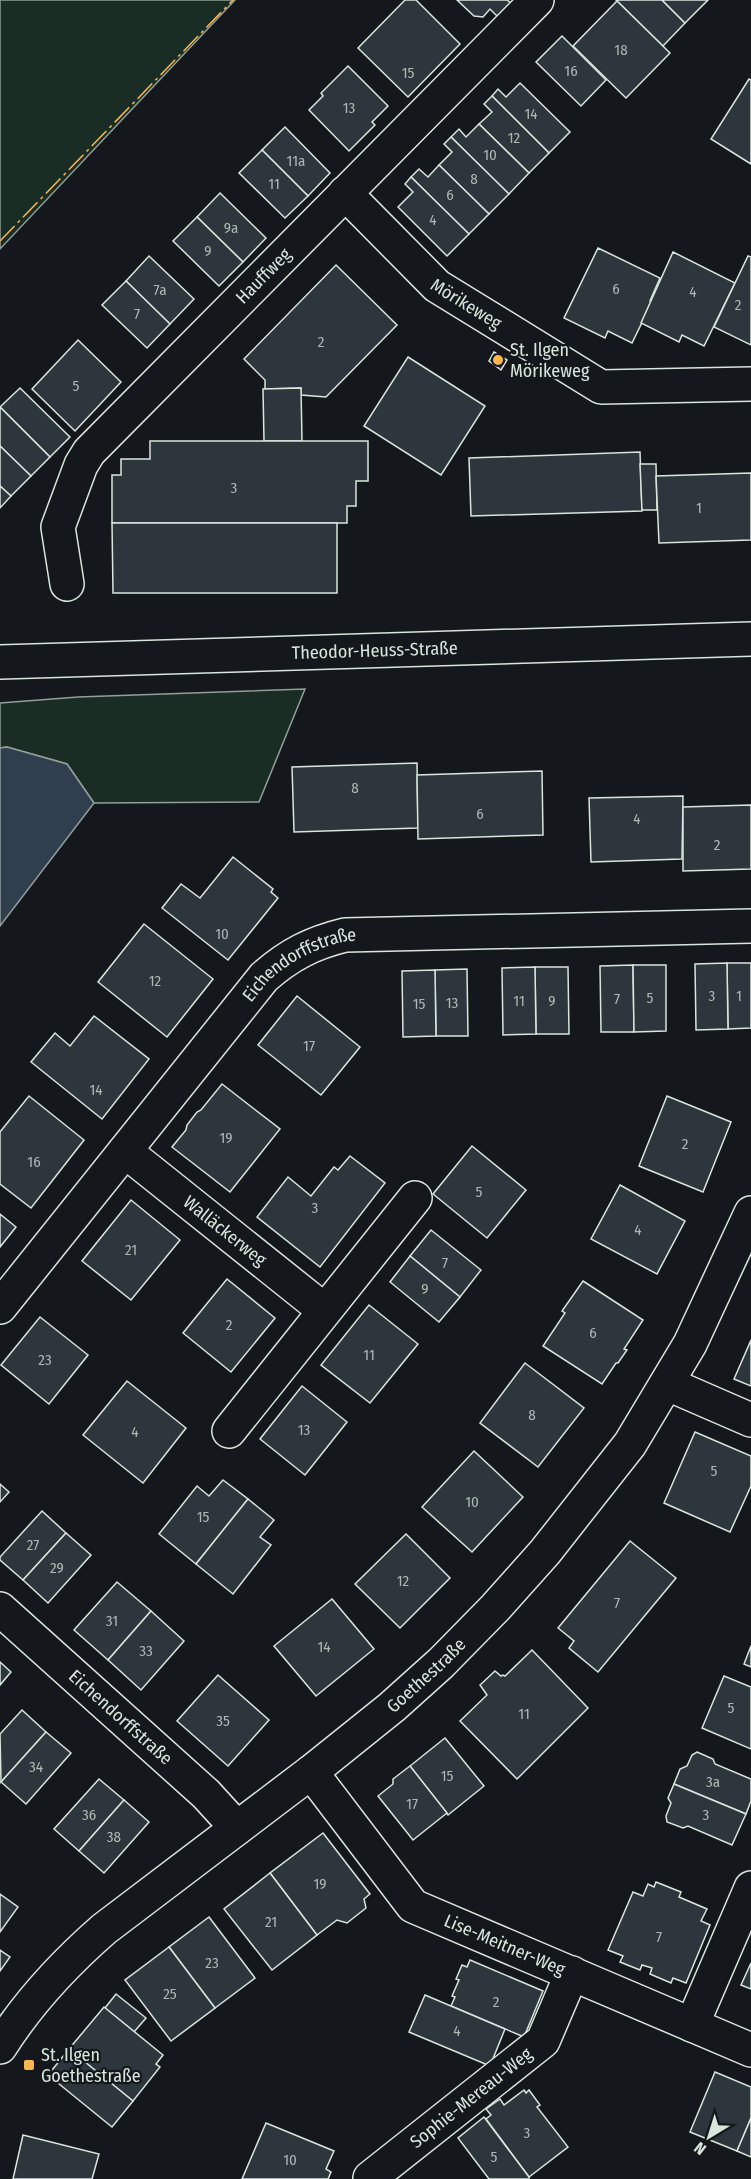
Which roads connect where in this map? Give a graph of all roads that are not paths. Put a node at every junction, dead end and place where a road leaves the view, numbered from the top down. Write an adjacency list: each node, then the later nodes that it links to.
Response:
1 (537, 0): 2 (street, Hauffweg)
2 (345, 193): 3 (street, Mörikeweg); 4 (street, Hauffweg)
3 (751, 384)
4 (67, 584)
5 (751, 639): 6 (street, Theodor-Heuss-Straße)
6 (0, 662)
7 (751, 926): 8 (street, Eichendorffstraße)
8 (125, 1151): 11 (street, Eichendorffstraße); 12 (street, Walläckerweg)
9 (415, 1198): 12 (street)
10 (751, 1213): 13 (street, Goethestraße)
11 (0, 1307)
12 (324, 1310): 15 (street)
13 (668, 1384): 14 (street); 17 (street, Goethestraße)
14 (751, 1420)
15 (229, 1431)
16 (0, 1609): 18 (street, Eichendorffstraße)
17 (311, 1772): 18 (street, Goethestraße); 20 (street, Lise-Meitner-Weg)
18 (237, 1828): 22 (street, Goethestraße)
19 (751, 1888): 21 (street)
20 (572, 1973): 21 (street, Lise-Meitner-Weg); 24 (street, Sophie-Mereau-Weg)
21 (692, 2025): 23 (street, Lise-Meitner-Weg)
22 (6, 2026)
23 (751, 2050)
24 (370, 2178)

